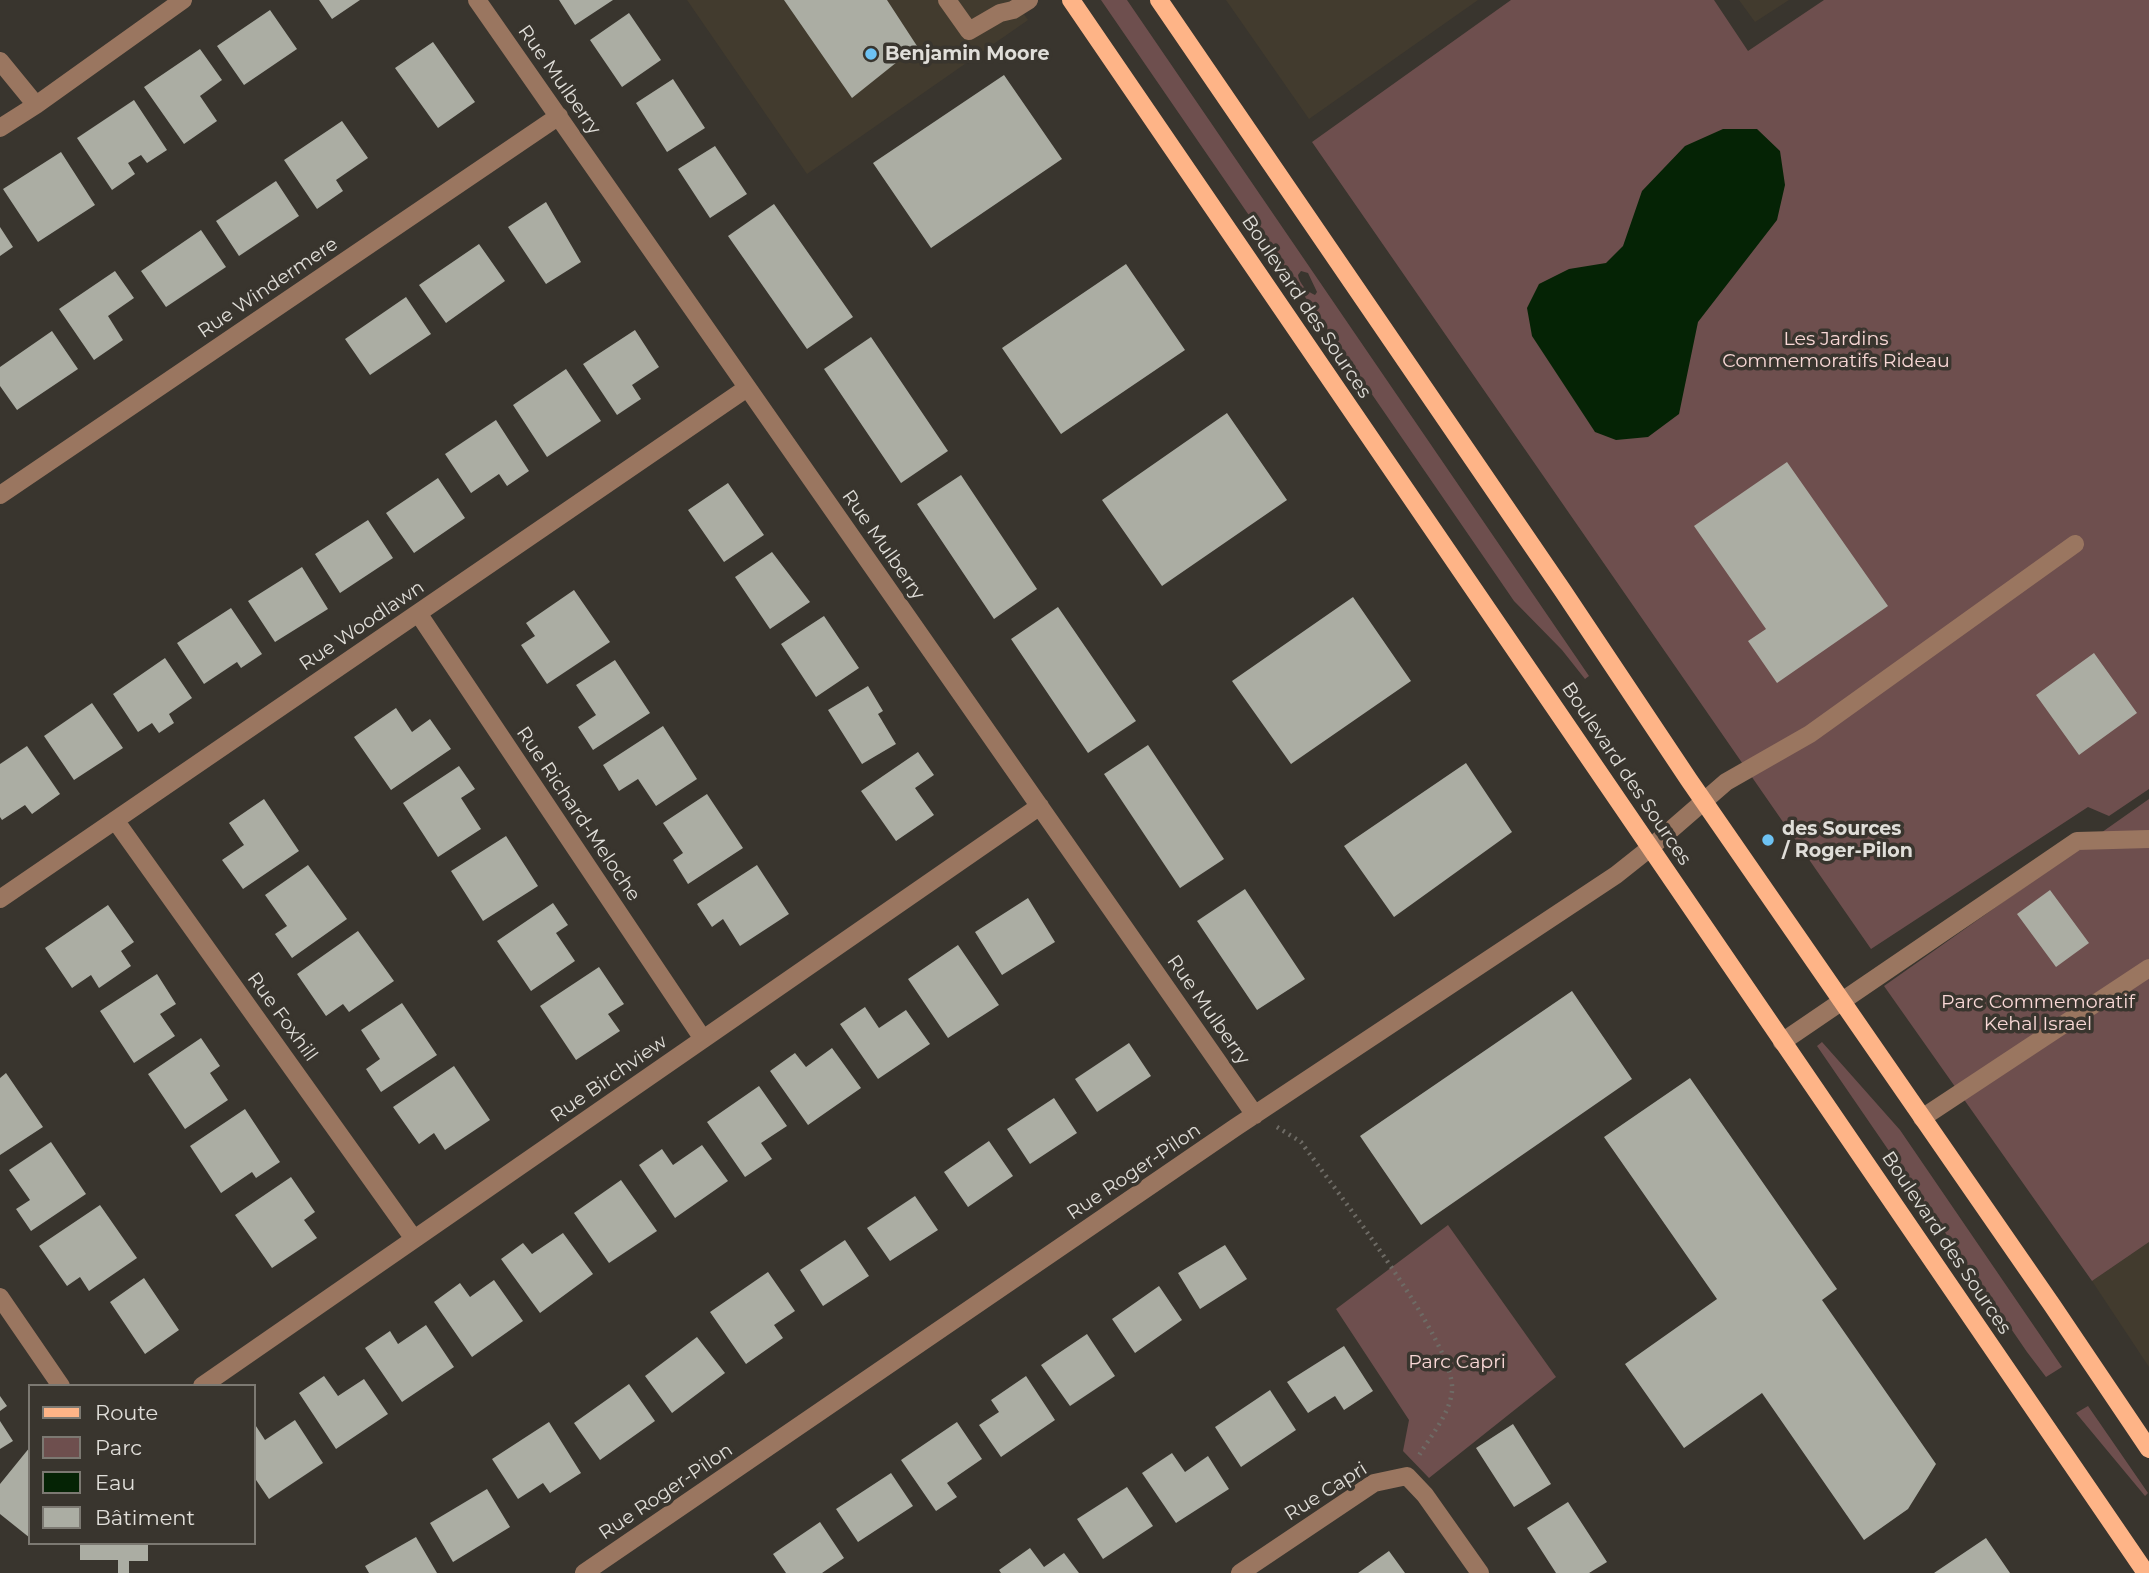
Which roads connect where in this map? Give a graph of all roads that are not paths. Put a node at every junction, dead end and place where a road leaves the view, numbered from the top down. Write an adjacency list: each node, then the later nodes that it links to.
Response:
1 (183, 0): 8 (street)
2 (477, 0): 9 (street, Rue Mulberry)
3 (947, 0): 4 (street)
4 (1028, 0)
5 (1071, 0): 19 (main road, Boulevard des Sources)
6 (1159, 0): 15 (main road)
7 (0, 61): 8 (street)
8 (36, 105): 10 (street)
9 (559, 116): 11 (street, Rue Mulberry); 12 (street, Rue Windermere)
10 (0, 128)
11 (747, 388): 14 (street, Rue Woodlawn); 16 (street, Rue Mulberry)
12 (0, 495)
13 (2076, 544): 15 (street, Rue Roger-Pilon)
14 (418, 613): 17 (street, Rue Woodlawn); 23 (street, Rue Richard-Meloche)
15 (1703, 801): 19 (street, Rue Roger-Pilon); 22 (main road)
16 (1040, 806): 23 (street, Rue Birchview); 25 (street, Rue Mulberry)
17 (115, 820): 20 (street, Rue Woodlawn); 27 (street, Rue Foxhill)
18 (2149, 839): 22 (street)
19 (1650, 848): 24 (main road, Boulevard des Sources); 25 (street, Rue Roger-Pilon)
20 (0, 899)
21 (2149, 968): 26 (street)
22 (1843, 1002): 24 (street); 26 (main road)
23 (703, 1039): 27 (street, Rue Birchview)
24 (1782, 1042): 35 (main road, Boulevard des Sources)
25 (1255, 1115): 32 (street, Rue Roger-Pilon)
26 (1922, 1118): 31 (main road)
27 (414, 1239): 30 (street, Rue Birchview)
28 (0, 1297): 29 (street)
29 (60, 1384)
30 (205, 1384)
31 (2149, 1449)
32 (595, 1570)
33 (1240, 1573): 34 (street, Rue Capri)
34 (1480, 1573)
35 (2146, 1573)

